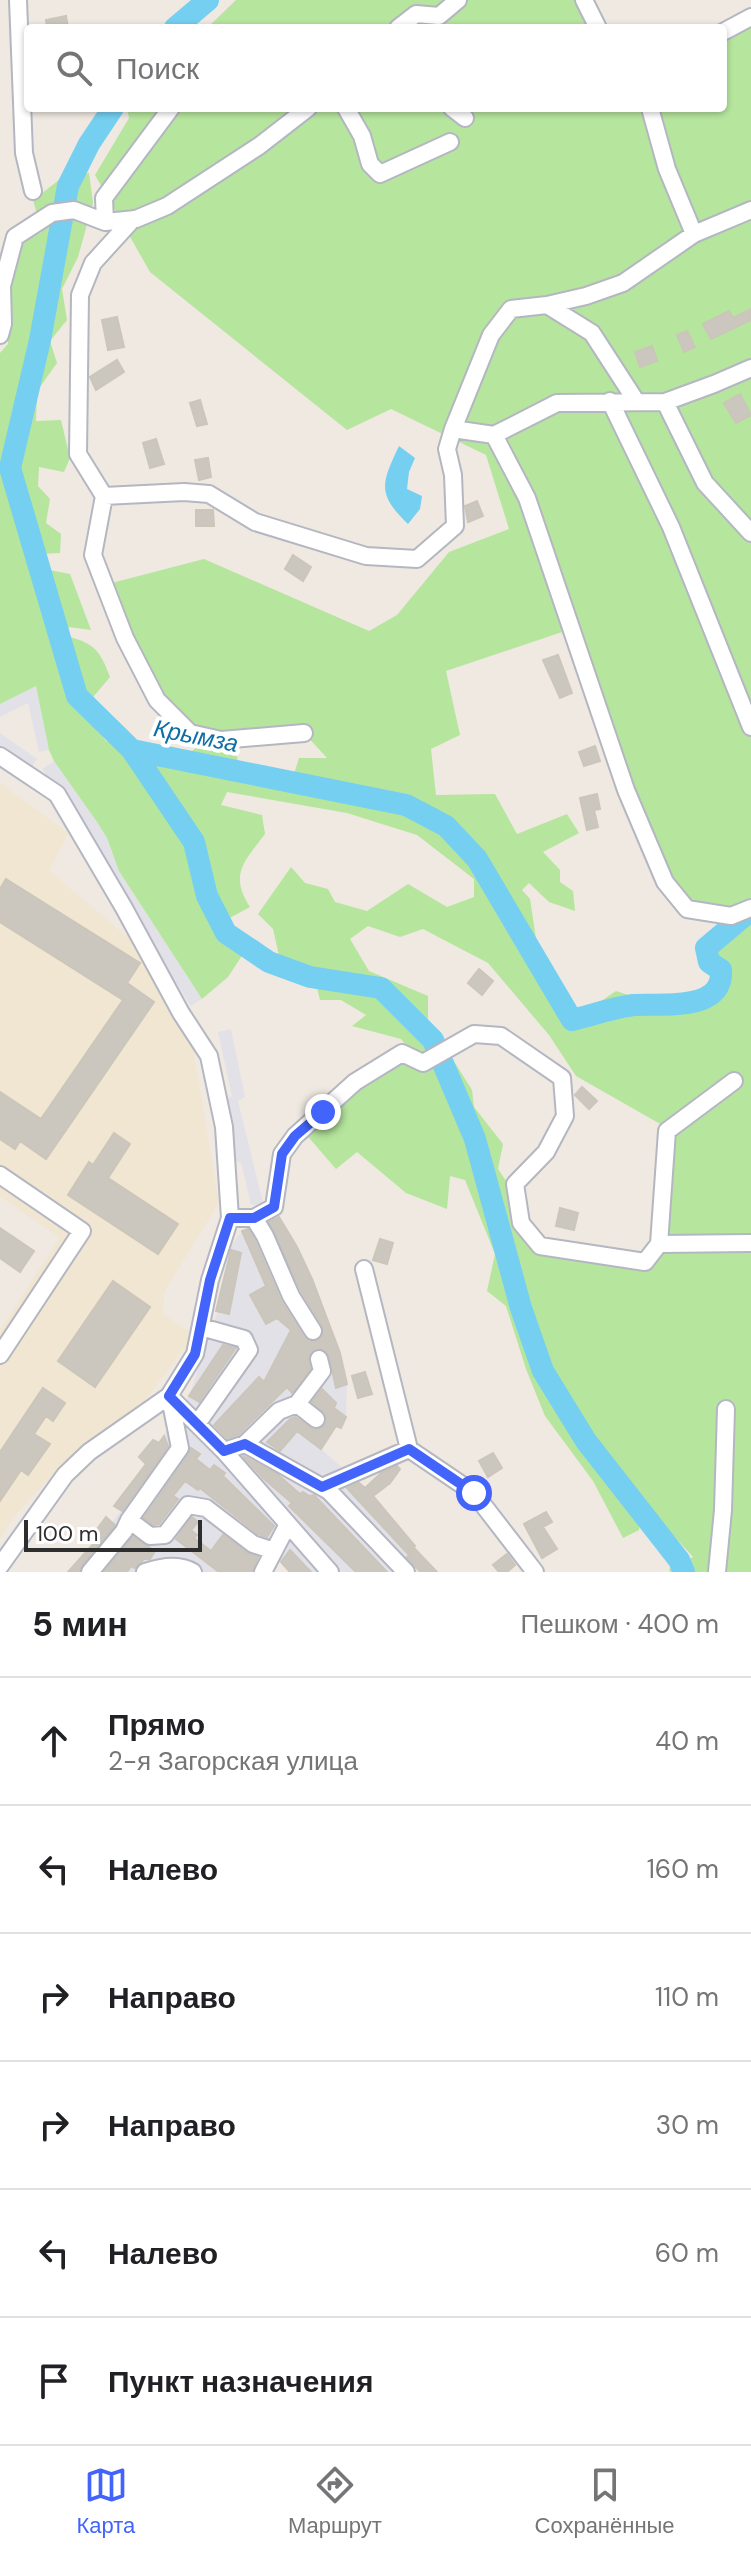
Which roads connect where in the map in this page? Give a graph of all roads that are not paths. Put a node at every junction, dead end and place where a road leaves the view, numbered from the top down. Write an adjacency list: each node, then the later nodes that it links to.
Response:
1 (18, 0): 13 (street)
2 (458, 0): 5 (street)
3 (584, 0): 6 (street)
4 (751, 17): 7 (street)
5 (403, 24)
6 (596, 24)
7 (727, 30)
8 (168, 112): 16 (street)
9 (303, 112): 15 (street)
10 (348, 112): 12 (street)
11 (651, 112): 17 (street)
12 (450, 142)
13 (33, 191)
14 (751, 210): 17 (street)
15 (133, 219): 16 (street); 26 (street)
16 (105, 222): 19 (street)
17 (694, 234): 18 (street)
18 (547, 305): 22 (street); 24 (street)
19 (0, 335)
20 (751, 368): 23 (street)
21 (610, 401): 22 (street); 25 (street); 28 (street)
22 (636, 401): 23 (street)
23 (665, 402): 27 (street)
24 (453, 429): 25 (street); 26 (street)
25 (494, 435): 31 (street)
26 (104, 496): 29 (street)
27 (751, 533)
28 (751, 727)
29 (304, 733)
30 (0, 756): 34 (street)
31 (751, 908)
32 (734, 1081): 37 (street)
33 (0, 1175): 41 (street)
34 (230, 1218): 35 (street); 39 (street)
35 (254, 1218): 37 (street); 40 (street)
36 (751, 1243): 37 (street)
37 (659, 1244)
38 (364, 1269): 49 (street)
39 (201, 1327): 43 (street); 47 (street)
40 (313, 1331)
41 (0, 1355)
42 (319, 1359): 44 (street)
43 (169, 1396): 47 (street); 52 (street); 55 (street)
44 (297, 1404): 46 (street); 48 (street)
45 (726, 1409): 63 (street)
46 (316, 1419)
47 (197, 1424): 50 (street)
48 (245, 1444): 50 (street); 51 (street)
49 (409, 1449): 51 (street); 62 (street)
50 (224, 1451): 53 (street)
51 (322, 1487): 61 (street)
52 (129, 1520): 54 (street); 56 (street)
53 (288, 1524): 54 (street); 60 (street)
54 (274, 1551): 59 (street)
55 (0, 1566)
56 (90, 1572)
57 (145, 1572): 58 (street)
58 (193, 1572)
59 (263, 1572)
60 (330, 1572)
61 (406, 1572)
62 (535, 1572)
63 (717, 1572)

